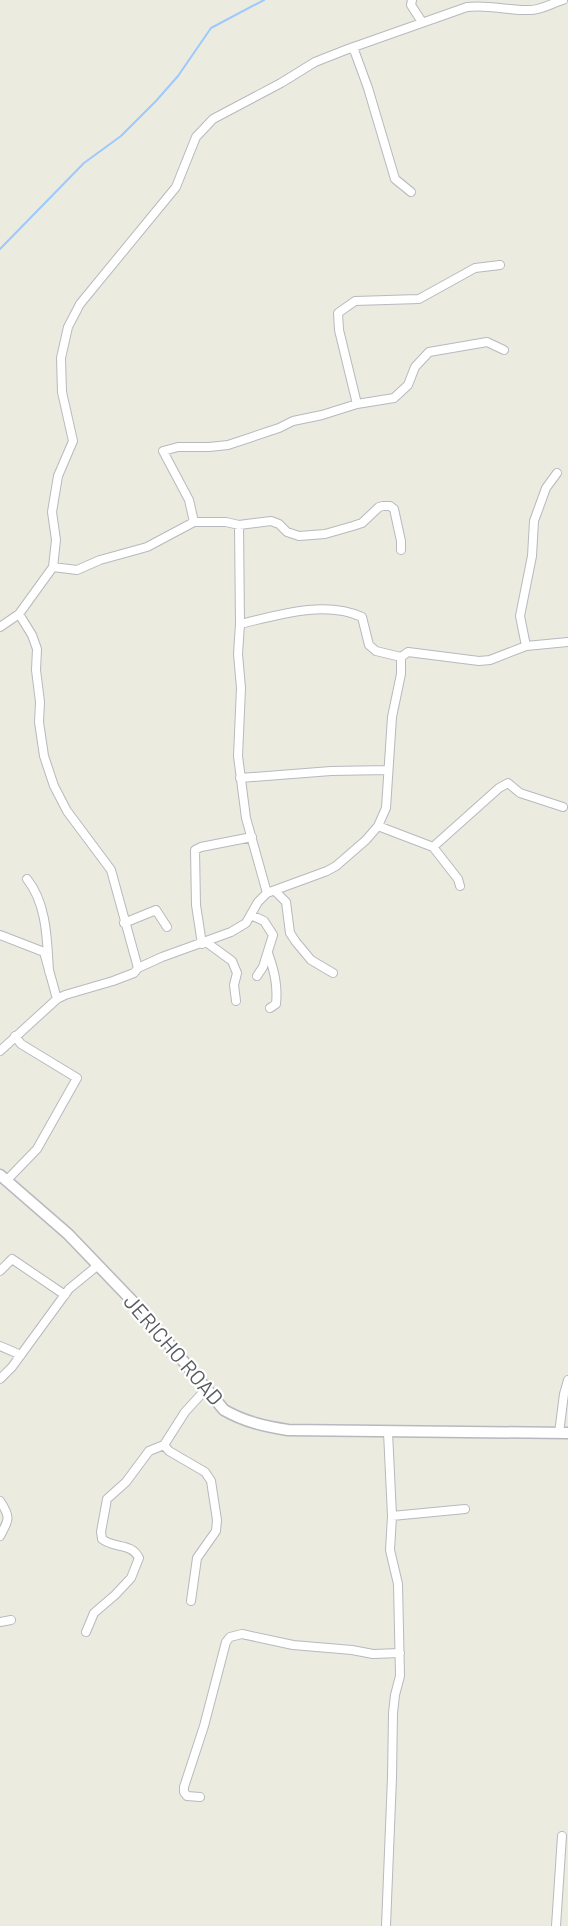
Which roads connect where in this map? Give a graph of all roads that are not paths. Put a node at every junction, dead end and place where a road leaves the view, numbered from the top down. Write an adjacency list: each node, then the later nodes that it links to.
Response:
1 (412, 0): 3 (street)
2 (563, 0): 3 (street)
3 (422, 22): 4 (street)
4 (353, 47): 5 (street); 13 (street)
5 (411, 192)
6 (500, 265): 8 (street)
7 (504, 350): 8 (street)
8 (357, 404): 10 (street)
9 (558, 472): 18 (street)
10 (194, 522): 11 (street); 13 (street)
11 (239, 525): 12 (street); 16 (street)
12 (401, 550)
13 (53, 567): 14 (street)
14 (19, 614): 15 (street); 30 (street)
15 (1, 623)
16 (240, 624): 19 (street); 21 (street)
17 (568, 642): 18 (street)
18 (525, 646): 19 (street)
19 (401, 657): 20 (street)
20 (388, 770): 21 (street); 23 (street)
21 (240, 778): 24 (street)
22 (563, 807): 25 (street)
23 (378, 826): 25 (street); 28 (street)
24 (252, 837): 28 (street); 33 (street)
25 (433, 847): 27 (street)
26 (27, 879): 36 (street)
27 (460, 886)
28 (271, 892): 29 (street); 37 (street)
29 (251, 915): 33 (street); 34 (street)
30 (124, 923): 31 (street); 35 (street)
31 (167, 927)
32 (0, 935): 36 (street)
33 (204, 943): 35 (street); 40 (street)
34 (268, 952): 38 (street); 41 (street)
35 (138, 968): 39 (street)
36 (50, 971): 39 (street)
37 (333, 973)
38 (257, 976)
39 (57, 999): 42 (street)
40 (236, 1001)
41 (270, 1008)
42 (15, 1036): 43 (street); 44 (street)
43 (0, 1051)
44 (3, 1178): 45 (street, JERICHO ROAD)
45 (98, 1266): 47 (street); 52 (street, JERICHO ROAD)
46 (0, 1272): 47 (street)
47 (65, 1295): 49 (street)
48 (0, 1346): 49 (street)
49 (21, 1355): 50 (street)
50 (0, 1379)
51 (568, 1380): 54 (street)
52 (206, 1389): 53 (street, JERICHO ROAD); 55 (street)
53 (388, 1432): 54 (street, JERICHO ROAD); 58 (street)
54 (564, 1433)
55 (164, 1445): 60 (street); 63 (street)
56 (0, 1501): 59 (street)
57 (465, 1509): 58 (street)
58 (392, 1516): 64 (street)
59 (0, 1536)
60 (191, 1601)
61 (11, 1620): 62 (street)
62 (0, 1622)
63 (86, 1632)
64 (400, 1653): 65 (street); 67 (street)
65 (200, 1797)
66 (562, 1836): 68 (street)
67 (386, 1926)
68 (556, 1926)

